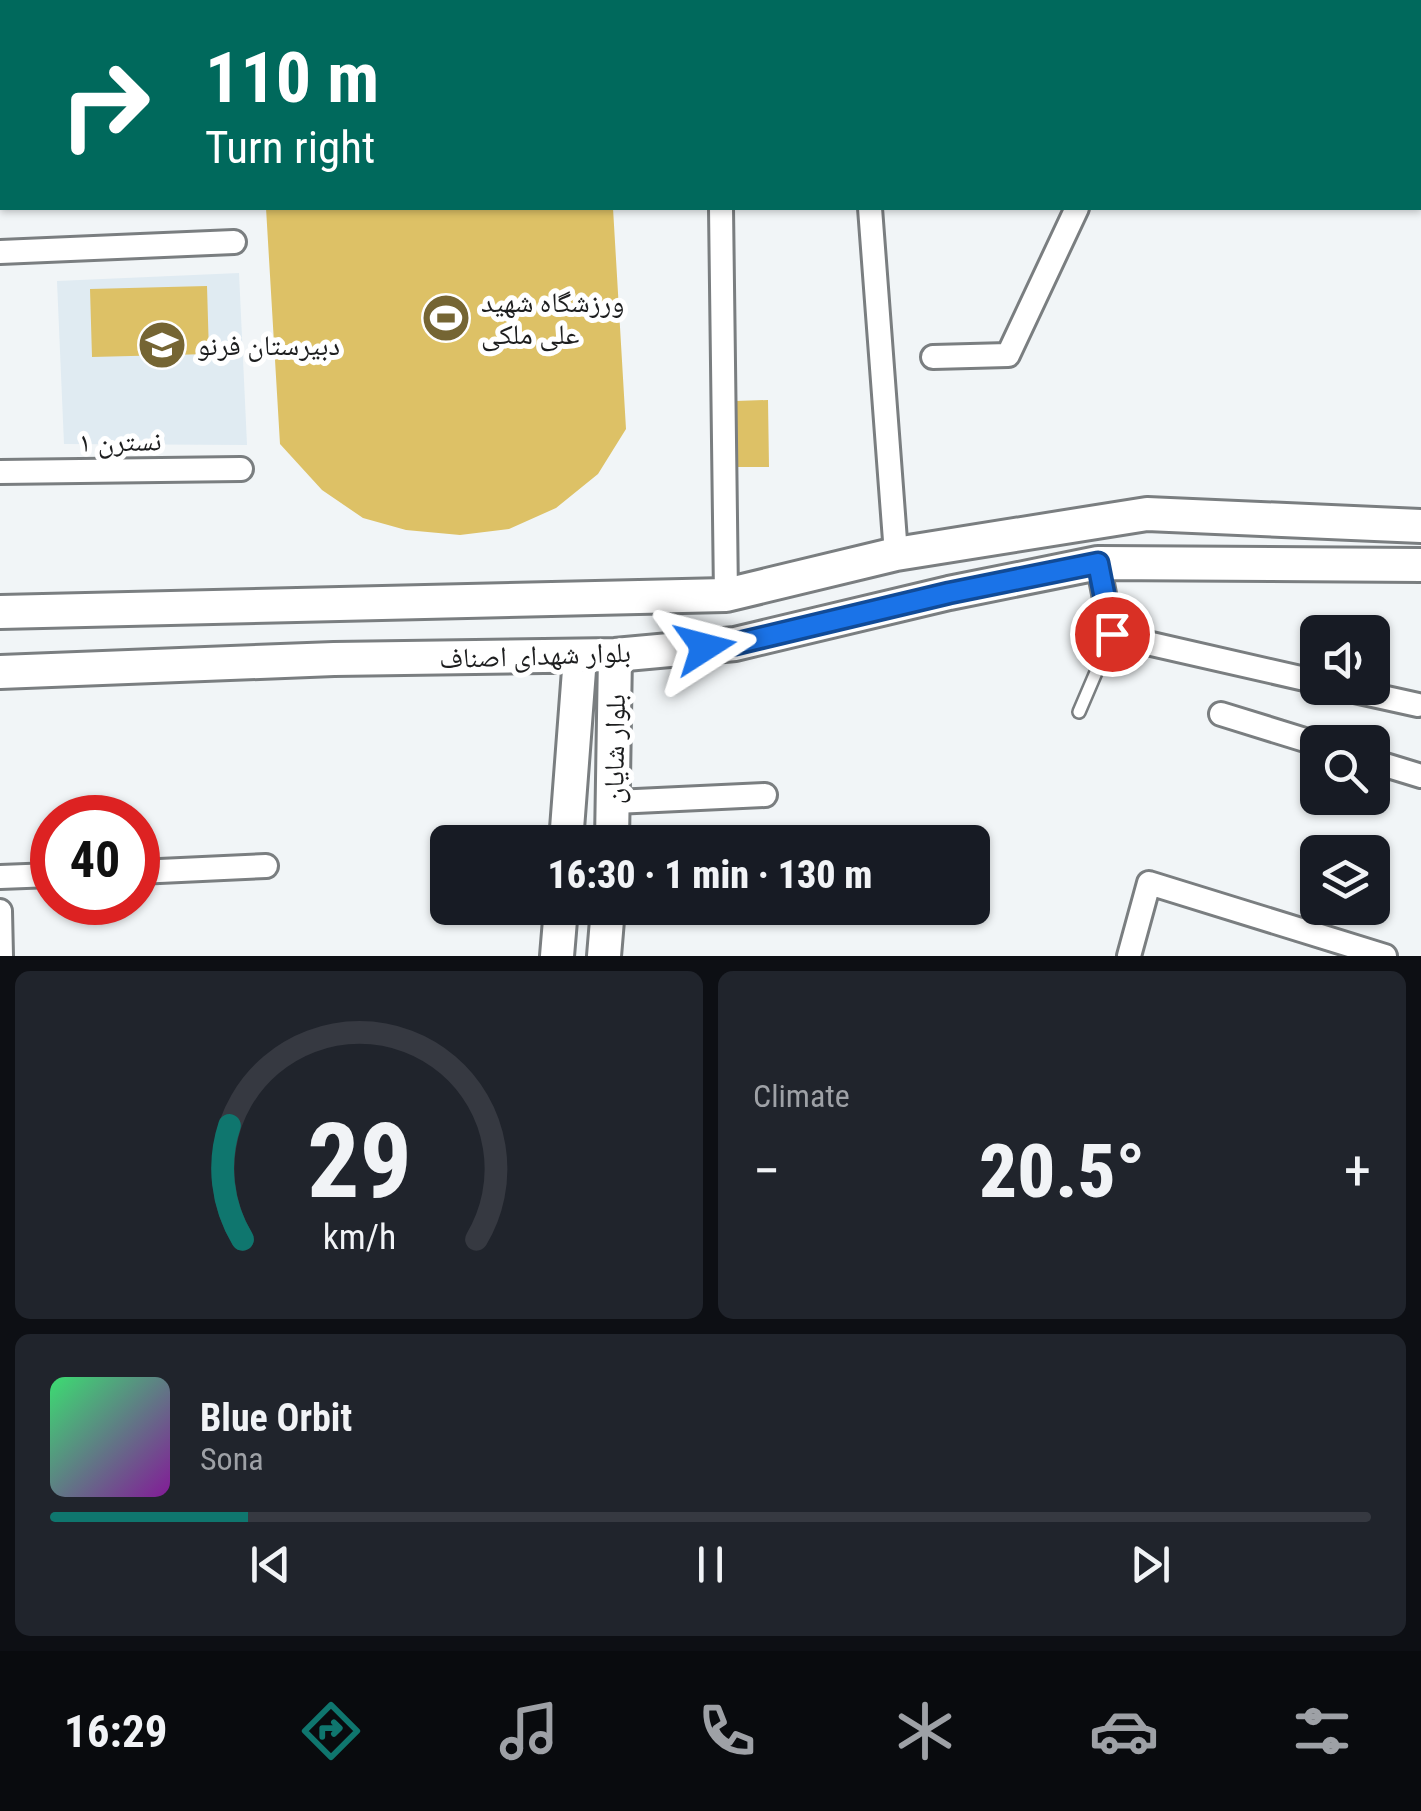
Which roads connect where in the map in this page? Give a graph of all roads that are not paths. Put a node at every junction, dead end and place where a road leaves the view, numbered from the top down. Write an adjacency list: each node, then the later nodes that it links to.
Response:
1 (721, 210): 13 (street)
2 (870, 210): 10 (street)
3 (1075, 210): 6 (street)
4 (234, 242): 5 (street)
5 (0, 252)
6 (934, 357)
7 (241, 469): 8 (street, نسترن ۱)
8 (0, 472)
9 (1417, 526): 10 (street, بلوار شهدای اصناف); 12 (street)
10 (896, 554): 13 (street, بلوار شهدای اصناف)
11 (1098, 563): 12 (street, بلوار شهدای اصناف); 15 (street); 16 (street, بلوار شهدای اصناف)
12 (1416, 564)
13 (726, 595): 14 (street, بلوار شهدای اصناف); 16 (street)
14 (0, 612)
15 (1112, 634): 20 (street); 25 (lane)
16 (735, 644): 17 (street, بلوار شهدای اصناف)
17 (615, 655): 18 (street, بلوار شهدای اصناف); 22 (street, بلوار شایان)
18 (580, 657): 19 (street, بلوار شهدای اصناف); 21 (street, بلوار شایان)
19 (0, 672)
20 (1300, 678)
21 (578, 691): 22 (street); 32 (street, بلوار شایان)
22 (615, 692): 31 (street, بلوار شایان)
23 (1390, 699): 24 (street)
24 (1418, 705)
25 (1079, 712)
26 (1221, 714): 27 (street)
27 (1300, 738)
28 (1390, 767): 29 (street)
29 (1421, 776)
30 (765, 794): 31 (street)
31 (614, 802): 33 (street, بلوار شایان)
32 (567, 825)
33 (613, 825)
34 (266, 866): 35 (street)
35 (160, 871)
36 (30, 876): 37 (street)
37 (0, 877)
38 (0, 911): 41 (street)
39 (560, 925): 42 (street)
40 (607, 925): 43 (street)
41 (1, 956)
42 (557, 956)
43 (604, 956)
44 (1129, 956): 45 (street)
45 (1385, 956)

